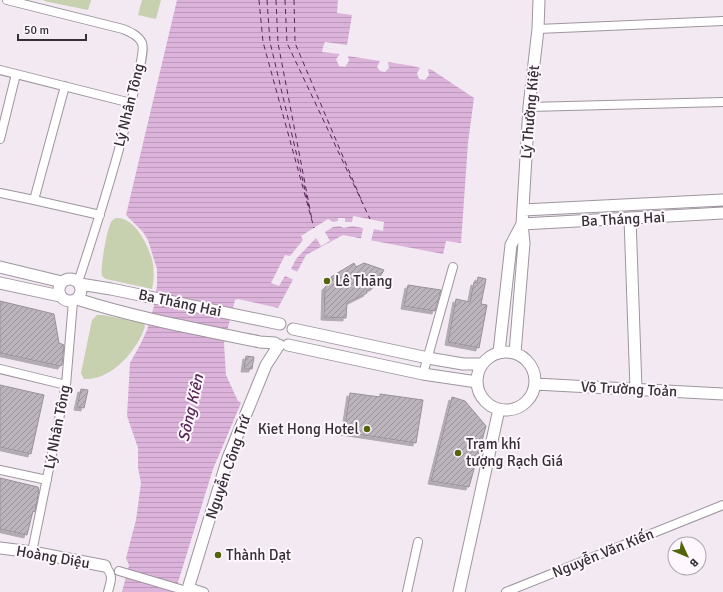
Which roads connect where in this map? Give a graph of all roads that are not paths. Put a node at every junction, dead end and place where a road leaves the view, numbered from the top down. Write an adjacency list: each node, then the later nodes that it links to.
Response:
1 (7, 0): 9 (street, Lý Nhân Tông)
2 (539, 0): 4 (street, Lý Thường Kiệt)
3 (723, 21): 4 (street)
4 (538, 29): 10 (street, Lý Thường Kiệt)
5 (0, 70): 6 (street)
6 (16, 74): 7 (street); 11 (street)
7 (65, 86): 9 (street); 13 (street)
8 (723, 102): 10 (street)
9 (131, 103): 17 (street, Lý Nhân Tông)
10 (529, 107): 15 (street, Lý Thường Kiệt)
11 (0, 139)
12 (0, 193): 13 (street)
13 (34, 200): 17 (street)
14 (723, 200): 15 (street, Ba Tháng Hai)
15 (523, 210): 19 (street, Lý Thường Kiệt)
16 (723, 213): 18 (street, Ba Tháng Hai)
17 (100, 215): 24 (street, Lý Nhân Tông)
18 (630, 218): 19 (street, Ba Tháng Hai); 39 (street)
19 (522, 224): 30 (street); 31 (street, Lý Thường Kiệt)
20 (0, 267): 22 (street)
21 (453, 267): 32 (street)
22 (62, 282): 24 (street); 25 (street)
23 (0, 283): 25 (street)
24 (79, 283): 26 (street); 27 (street, Ba Tháng Hai)
25 (60, 296): 26 (street)
26 (75, 300): 29 (street, Ba Tháng Hai); 38 (street, Lý Nhân Tông)
27 (280, 324): 28 (street); 29 (street)
28 (293, 329): 29 (street); 32 (street)
29 (281, 345): 35 (street, Ba Tháng Hai); 50 (street, Nguyễn Công Trứ)
30 (499, 352): 31 (street); 33 (street)
31 (515, 353): 37 (street)
32 (428, 358): 33 (street); 35 (street)
33 (482, 364): 36 (street)
34 (0, 369): 38 (street)
35 (423, 374): 36 (street, Ba Tháng Hai)
36 (477, 382): 41 (street)
37 (535, 384): 39 (street, Võ Trường Toản); 41 (street)
38 (66, 385): 43 (street, Lý Nhân Tông)
39 (636, 389): 40 (street, Võ Trường Toản)
40 (723, 394)
41 (499, 409): 54 (street)
42 (0, 470): 43 (street)
43 (47, 480): 47 (street, Lý Nhân Tông)
44 (723, 505): 55 (street, Nguyễn Văn Kiến)
45 (418, 542): 53 (street)
46 (0, 548): 47 (street, Hoàng Diệu)
47 (32, 552): 48 (street, Hoàng Diệu)
48 (105, 566): 51 (street)
49 (119, 571): 50 (street)
50 (185, 589): 52 (street)
51 (108, 592)
52 (204, 592)
53 (407, 592)
54 (459, 592)
55 (506, 592)

